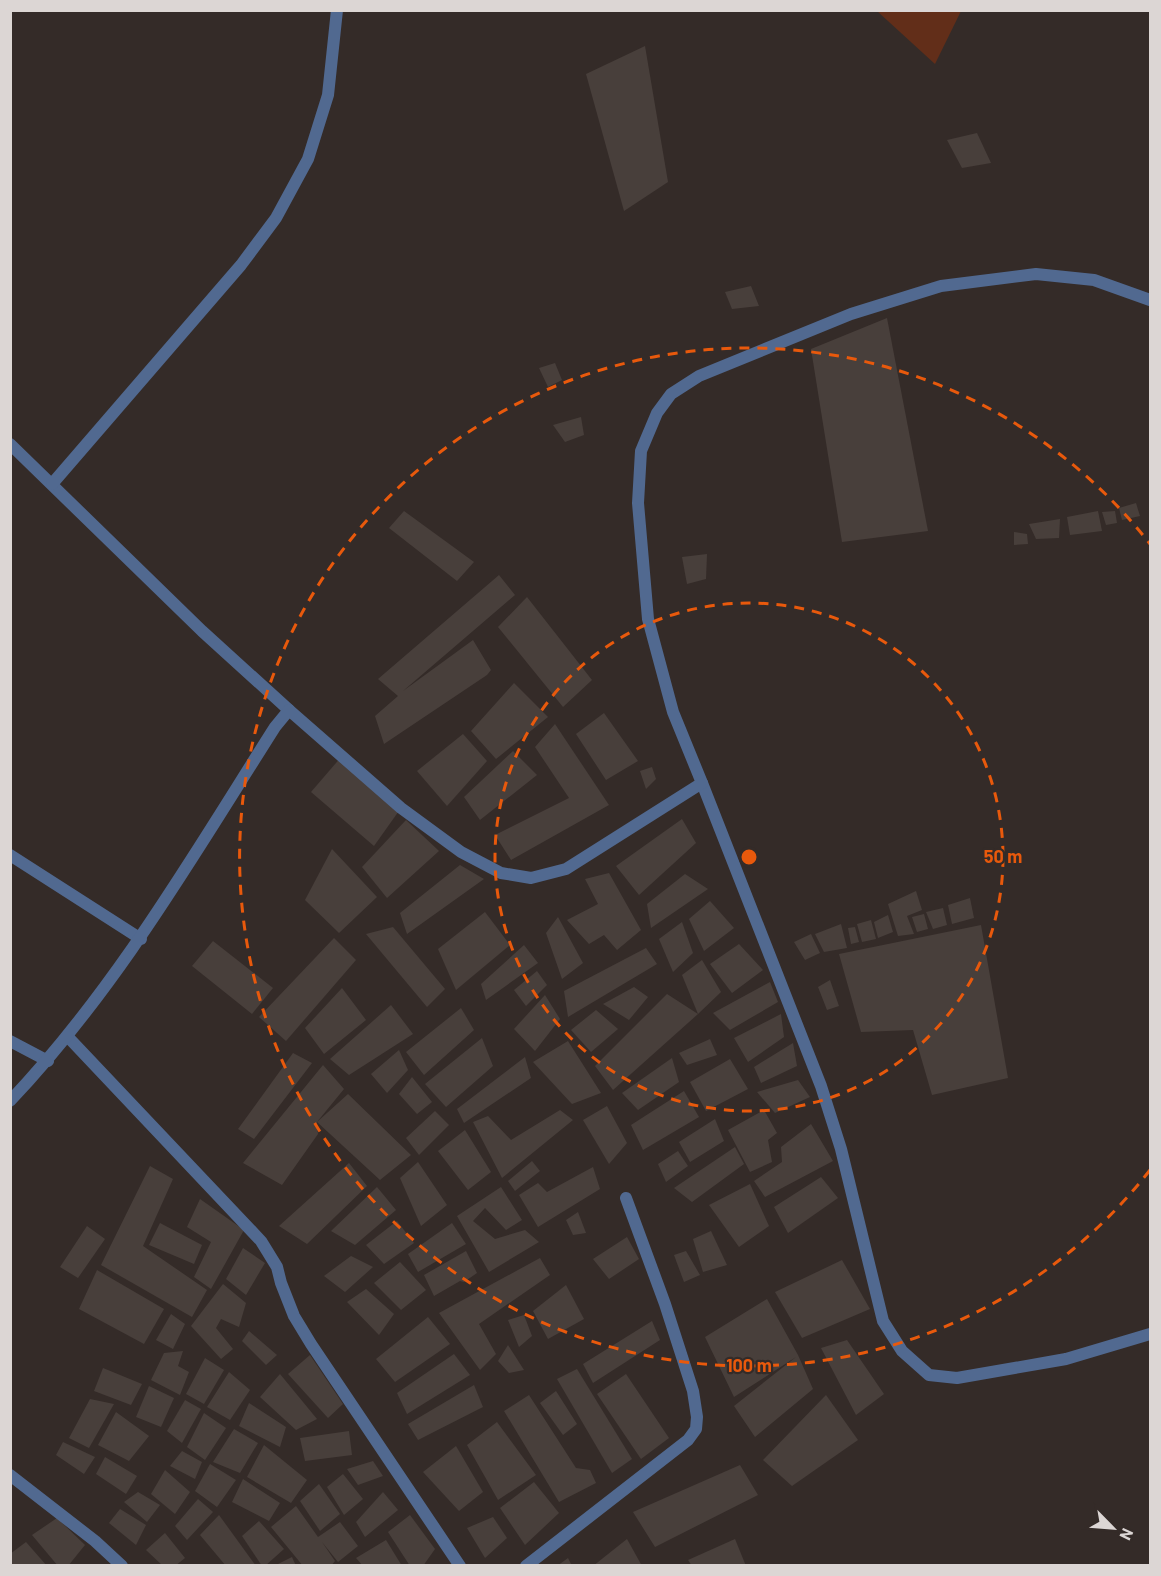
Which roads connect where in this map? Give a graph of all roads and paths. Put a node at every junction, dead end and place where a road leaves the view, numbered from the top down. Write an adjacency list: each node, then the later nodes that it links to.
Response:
1 (337, 10): 4 (street)
2 (1150, 300): 6 (street)
3 (10, 444): 4 (street)
4 (52, 484): 5 (street)
5 (289, 710): 6 (street); 8 (street)
6 (702, 783): 14 (street)
7 (10, 855): 8 (street)
8 (141, 939): 9 (street)
9 (68, 1037): 11 (street); 17 (street)
10 (10, 1041): 11 (street)
11 (48, 1061): 12 (street)
12 (10, 1101)
13 (626, 1198): 18 (street)
14 (1150, 1334)
15 (10, 1475): 16 (street)
16 (122, 1566)
17 (460, 1566)
18 (526, 1566)

